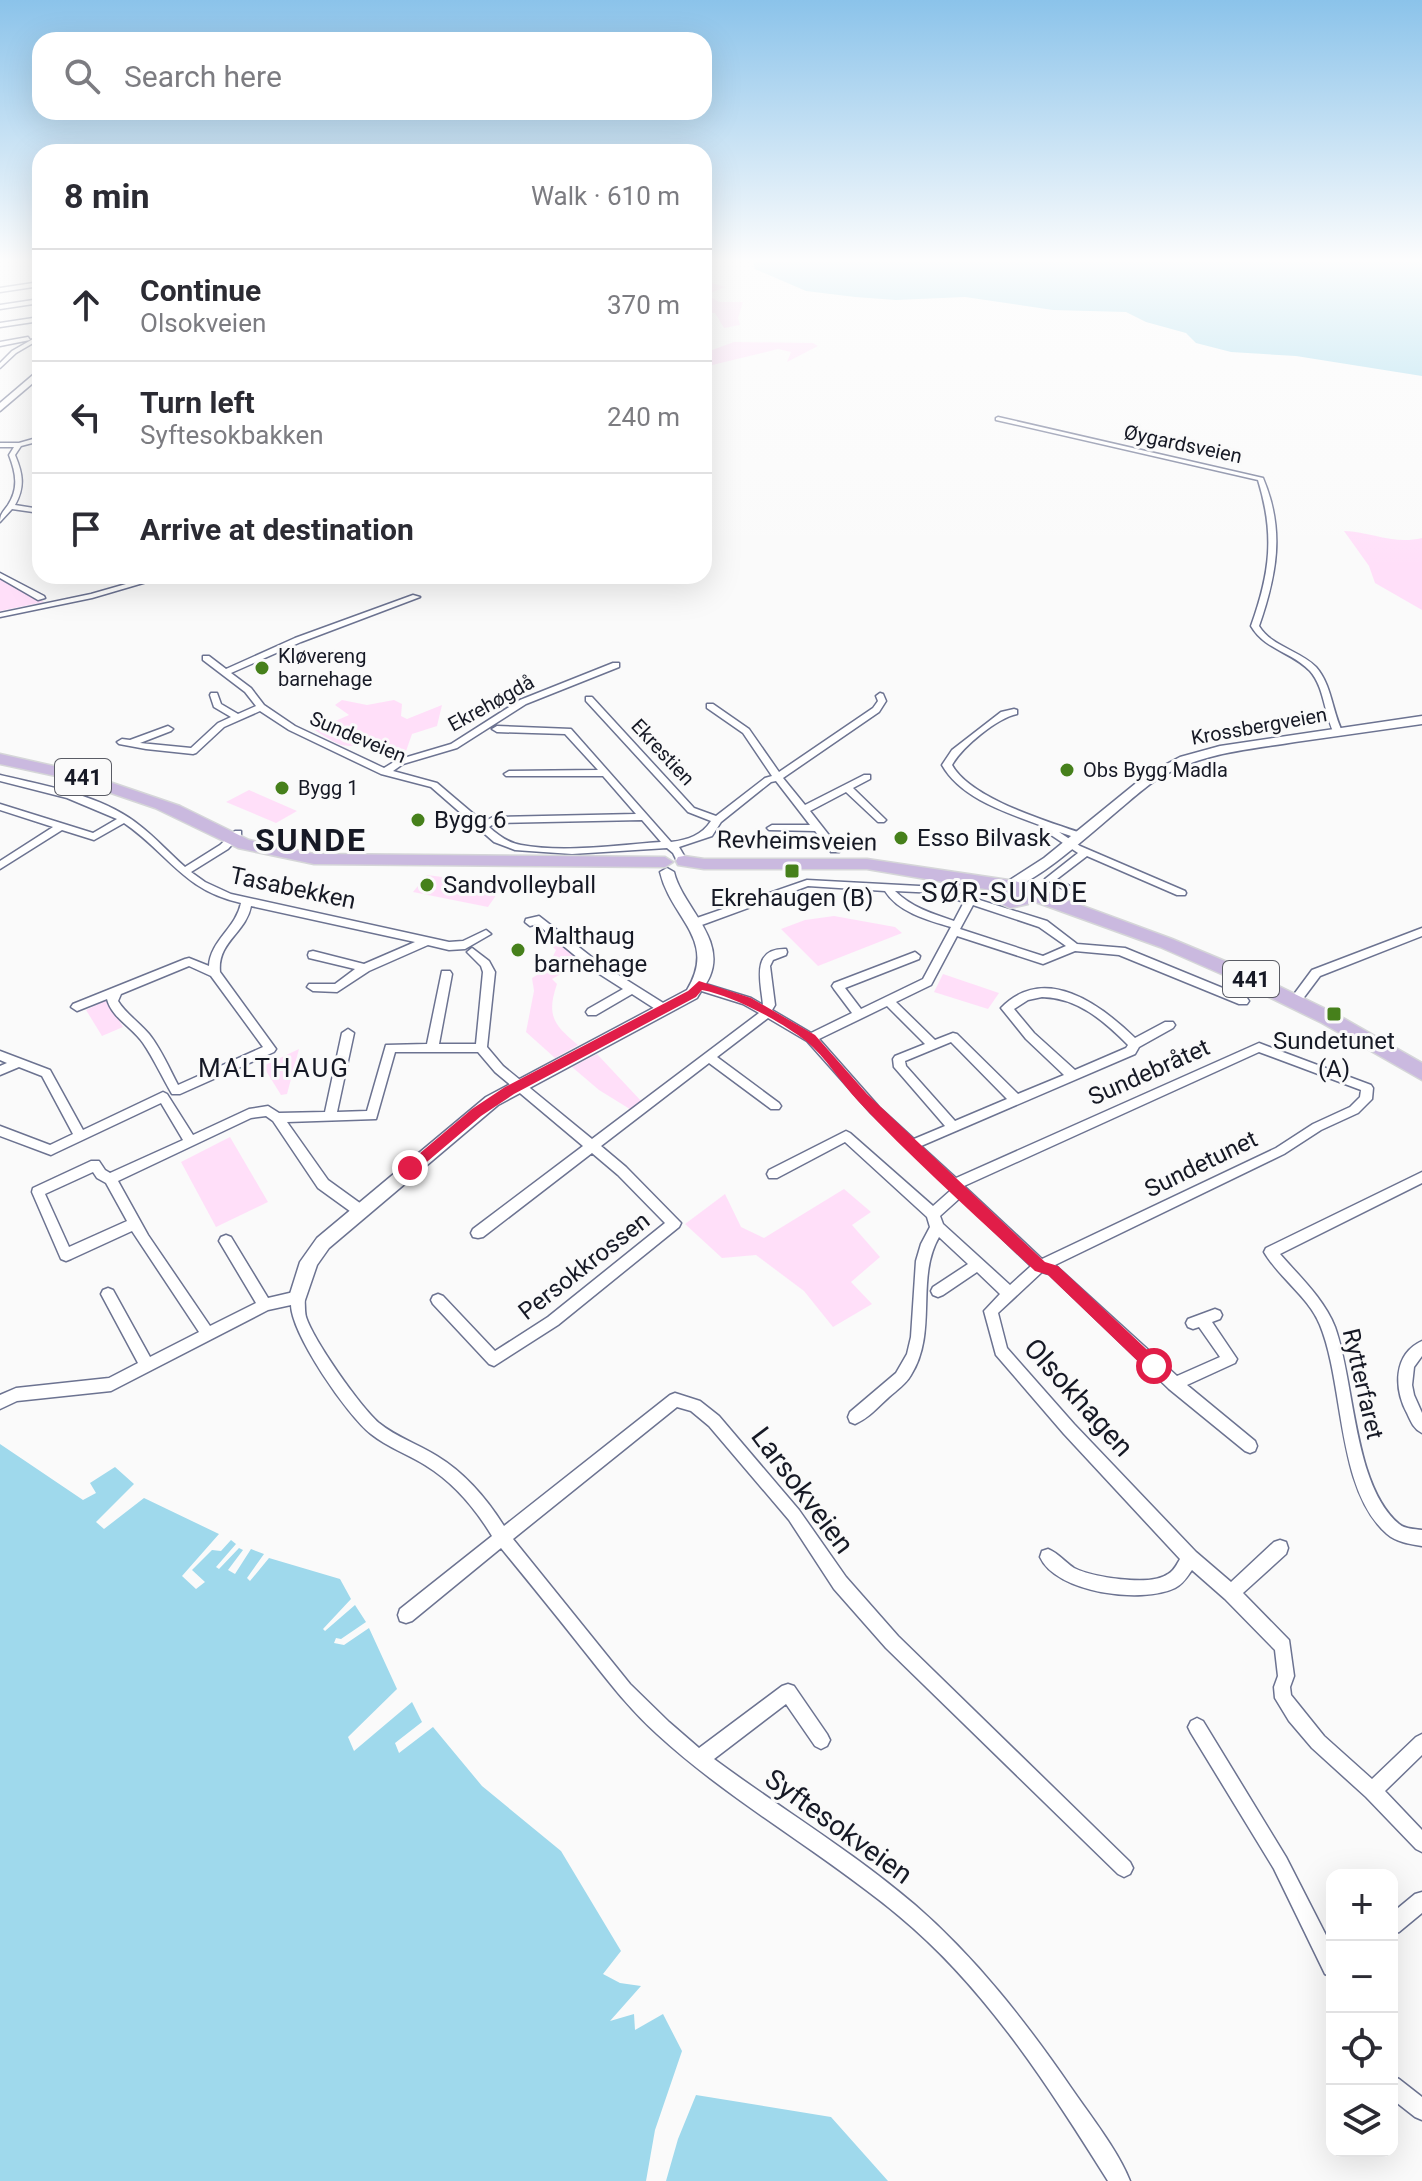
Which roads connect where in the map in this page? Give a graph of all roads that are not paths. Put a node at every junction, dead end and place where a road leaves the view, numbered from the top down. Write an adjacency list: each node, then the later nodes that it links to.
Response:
1 (32, 379): 2 (main road)
2 (0, 408)
3 (998, 419): 28 (street, Øygardsveien)
4 (32, 441): 6 (street)
5 (0, 445): 6 (street)
6 (19, 445): 7 (street)
7 (10, 507): 8 (street); 9 (street)
8 (32, 510)
9 (0, 520)
10 (0, 575): 13 (street)
11 (135, 584): 14 (street)
12 (416, 597): 17 (street)
13 (41, 598)
14 (0, 615)
15 (206, 658): 17 (street, Sundeveien)
16 (616, 665): 30 (street, Ekrehøgdå)
17 (226, 672): 22 (street, Sundeveien)
18 (214, 695): 24 (street)
19 (880, 696): 33 (street, Sundeveien)
20 (589, 699): 41 (street, Ekrestien)
21 (710, 706): 33 (street)
22 (261, 707): 24 (street); 30 (street, Sundeveien)
23 (1014, 712): 48 (street)
24 (237, 717): 26 (street)
25 (1422, 720): 28 (street, Krossbergveien)
26 (168, 729)
27 (497, 729): 31 (street)
28 (1338, 733): 48 (street, Krossbergveien)
29 (1, 759): 47 (main road, Revheimsveien / 441)
30 (384, 772): 43 (street, Sundeveien)
31 (606, 773): 32 (street); 39 (street)
32 (509, 774)
33 (778, 777): 38 (street); 41 (street, Sundeveien)
34 (867, 777): 36 (street)
35 (0, 778): 40 (street)
36 (848, 788): 38 (street); 42 (street)
37 (0, 807): 44 (street)
38 (806, 809): 46 (street)
39 (645, 817): 43 (street); 51 (street)
40 (124, 819): 44 (street); 53 (street)
41 (717, 820): 51 (street, Sundeveien)
42 (881, 820)
43 (481, 827): 51 (street, Sundeveien)
44 (59, 828): 52 (street)
45 (772, 828): 46 (street)
46 (818, 828): 49 (street)
47 (232, 837): 51 (main road, Revheimsveien / 441); 53 (street, Tasabekken)
48 (1075, 840): 50 (street); 55 (street, Krossbergveien)
49 (835, 850)
50 (1086, 852): 56 (street); 57 (street)
51 (674, 864): 55 (main road, Revheimsveien / 441); 61 (street)
52 (0, 866)
53 (184, 872): 58 (street, Tasabekken)
54 (888, 887): 59 (street); 61 (street); 62 (street)
55 (1013, 892): 57 (main road, Revheimsveien / 441)
56 (1181, 893)
57 (1071, 900): 80 (main road, Revheimsveien / 441)
58 (247, 902): 65 (street, Tasabekken); 72 (street)
59 (969, 902): 62 (street); 66 (street)
60 (530, 922): 76 (street)
61 (695, 923): 74 (street)
62 (955, 928): 66 (street); 78 (street)
63 (1422, 932): 80 (street)
64 (486, 934): 65 (street, Tasabekken)
65 (427, 941): 71 (street, Tasabekken)
66 (1074, 947): 79 (street)
67 (472, 952): 92 (street)
68 (782, 952): 83 (street)
69 (313, 955): 71 (street)
70 (915, 956): 85 (street)
71 (365, 968): 75 (street, Tasabekken)
72 (215, 973): 77 (street); 77 (street)
73 (446, 974): 91 (street)
74 (699, 986): 82 (street); 83 (street)
75 (313, 987)
76 (633, 988): 82 (street); 84 (street)
77 (116, 992): 81 (street)
78 (888, 1000): 85 (street); 90 (street)
79 (1243, 1001)
80 (1295, 1001): 97 (main road, Revheimsveien / 441)
81 (77, 1007)
82 (664, 1009): 99 (street)
83 (764, 1011): 88 (street); 94 (street)
84 (592, 1012)
85 (859, 1014): 88 (street)
86 (1169, 1025): 89 (street)
87 (348, 1033): 103 (street)
88 (811, 1038): 110 (street)
89 (1134, 1044): 98 (street); 98 (street)
90 (933, 1045): 101 (street); 105 (street)
91 (432, 1048): 92 (street); 103 (street)
92 (481, 1048): 99 (street, Persokkrossen)
93 (0, 1055): 95 (street)
94 (708, 1056): 102 (street); 109 (street)
95 (19, 1062): 96 (street); 107 (street)
96 (0, 1071)
97 (1422, 1073)
98 (1072, 1075): 101 (street)
99 (519, 1085): 109 (street, Persokkrossen); 115 (street)
100 (1367, 1088): 114 (street, Sundebråtet); 121 (street, Sundetunet)
101 (1015, 1099): 105 (street)
102 (775, 1106)
103 (330, 1115): 104 (street)
104 (277, 1118): 108 (street); 115 (street)
105 (953, 1127): 110 (street)
106 (0, 1131): 107 (street)
107 (80, 1136): 108 (street)
108 (190, 1141): 113 (street)
109 (593, 1145): 118 (street); 126 (street, Persokkrossen)
110 (912, 1145): 114 (street)
111 (773, 1174): 116 (street)
112 (1422, 1177): 138 (street, Rytterfaret)
113 (110, 1179): 117 (street); 117 (street)
114 (956, 1188): 116 (street, Sundebråtet); 121 (street)
115 (359, 1210): 125 (street)
116 (935, 1220): 120 (street); 134 (street)
117 (134, 1224): 129 (street)
118 (478, 1233)
119 (226, 1241): 127 (street)
120 (978, 1265): 122 (street); 123 (street)
121 (1040, 1266): 123 (street, Olsokhagen); 132 (street)
122 (938, 1291)
123 (1009, 1293): 141 (street, Olsokhagen)
124 (108, 1294): 131 (street)
125 (298, 1297): 127 (street); 137 (street, Syftesokveien)
126 (438, 1300)
127 (265, 1305): 129 (street)
128 (1203, 1319): 132 (street)
129 (208, 1334): 131 (street)
130 (1422, 1347): 135 (street)
131 (147, 1366): 133 (street)
132 (1174, 1384): 136 (street)
133 (0, 1402)
134 (855, 1417)
135 (1422, 1426)
136 (1250, 1446)
137 (502, 1537): 143 (street, Larsokveien); 147 (street, Syftesokveien); 150 (street, Larsokveien)
138 (1422, 1538)
139 (1280, 1548): 142 (street)
140 (1048, 1557): 141 (street)
141 (1190, 1558): 142 (street, Olsokhagen)
142 (1231, 1593): 148 (street, Olsokhagen)
143 (406, 1615)
144 (1197, 1727): 153 (street)
145 (821, 1740): 147 (street)
146 (1422, 1743): 148 (street)
147 (700, 1758): 156 (street, Syftesokveien)
148 (1372, 1791): 149 (street, Olsokhagen)
149 (1422, 1843)
150 (1124, 1868)
151 (1422, 1901): 152 (street)
152 (1398, 1920)
153 (1326, 1955)
154 (1398, 2091): 155 (street)
155 (1422, 2110)
156 (1120, 2181)

